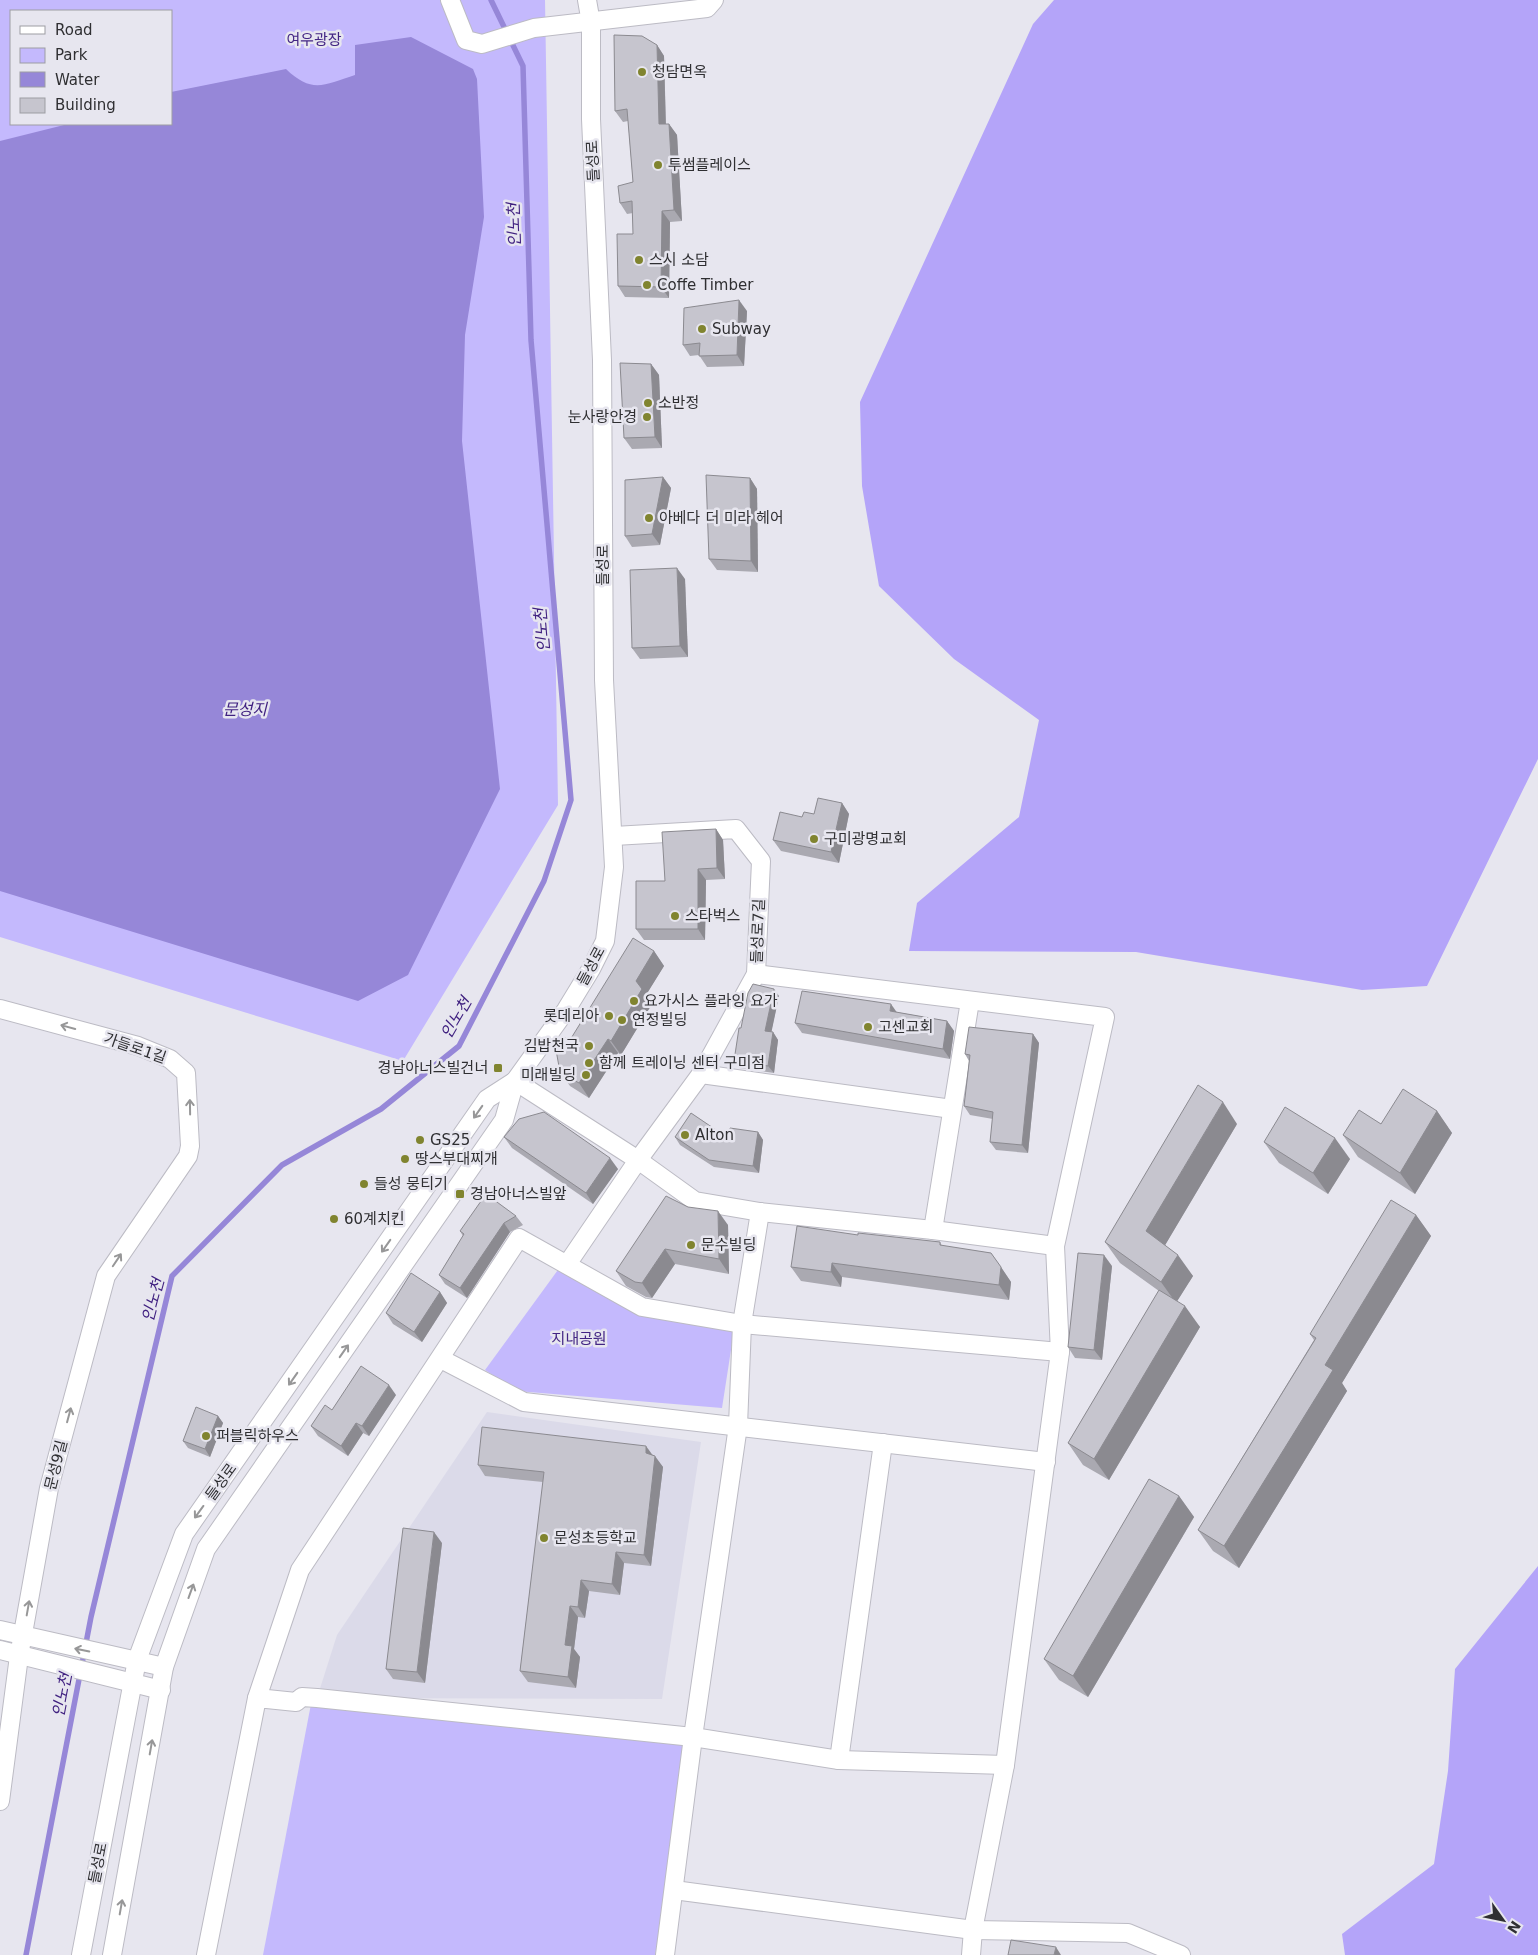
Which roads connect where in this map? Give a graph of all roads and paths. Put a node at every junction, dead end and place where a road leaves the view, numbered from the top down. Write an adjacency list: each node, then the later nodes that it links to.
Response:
1 (450, 0): 4 (street)
2 (587, 0): 4 (street, 들성로)
3 (714, 0): 4 (street)
4 (590, 22): 5 (street, 들성로)
5 (614, 836): 6 (street, 들성로7길); 10 (street, 들성로)
6 (756, 974): 7 (street); 9 (street, 들성로7길)
7 (970, 1000): 11 (street); 16 (street)
8 (0, 1009): 12 (street, 가들로1길, one-way to 8)
9 (701, 1074): 11 (street); 13 (street, 들성로7길)
10 (515, 1082): 13 (street); 28 (street, 들성로, one-way to 28); 29 (street, 들성로, one-way to 10)
11 (952, 1109): 15 (street)
12 (188, 1156): 25 (street, 문성9길, one-way to 12)
13 (638, 1160): 14 (street); 17 (street, 들성로7길)
14 (760, 1212): 15 (street); 18 (street)
15 (933, 1230): 16 (street)
16 (1055, 1246): 19 (street)
17 (568, 1263): 18 (street); 20 (street)
18 (742, 1324): 19 (street); 21 (street)
19 (1060, 1352): 23 (street)
20 (441, 1359): 21 (street); 32 (street)
21 (738, 1426): 22 (street); 33 (street)
22 (883, 1444): 23 (street); 34 (street)
23 (1046, 1462): 35 (street)
24 (0, 1630): 25 (street)
25 (23, 1636): 27 (street, 문성9길); 28 (street, one-way to 25)
26 (0, 1650): 27 (street)
27 (19, 1656): 30 (street); 36 (street, 문성9길)
28 (137, 1660): 29 (street); 30 (street, 들성로)
29 (164, 1667): 31 (street, 들성로)
30 (133, 1684): 31 (street); 39 (street, 들성로)
31 (161, 1690): 40 (street, 들성로, one-way to 31)
32 (257, 1698): 33 (street); 41 (street)
33 (693, 1737): 34 (street); 37 (street)
34 (839, 1760): 35 (street)
35 (1005, 1765): 38 (street)
36 (0, 1801)
37 (674, 1890): 38 (street); 42 (street)
38 (973, 1930): 43 (street); 44 (street)
39 (81, 1955)
40 (112, 1955)
41 (206, 1955)
42 (666, 1955)
43 (971, 1955)
44 (1181, 1955)

